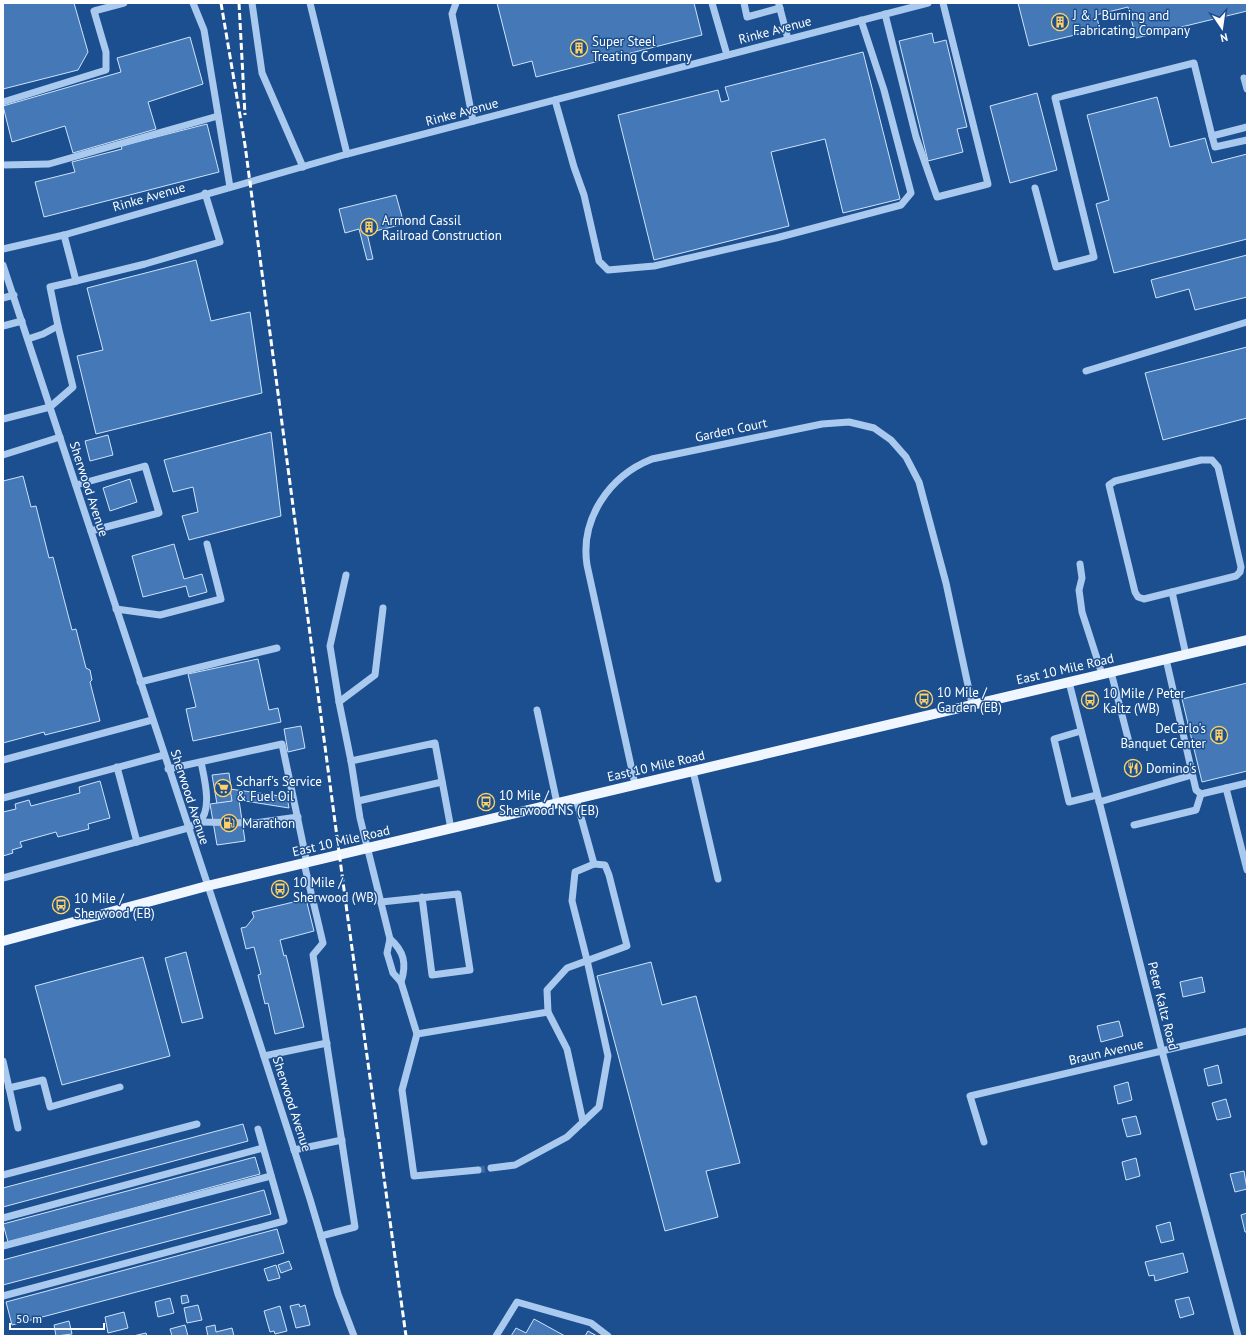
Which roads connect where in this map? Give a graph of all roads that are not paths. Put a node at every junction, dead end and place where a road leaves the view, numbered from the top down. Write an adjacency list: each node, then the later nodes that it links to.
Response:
1 (124, 3): 18 (street)
2 (193, 3): 19 (street)
3 (252, 3): 26 (street)
4 (310, 3): 24 (street)
5 (456, 3): 20 (street)
6 (712, 3): 14 (street)
7 (744, 3): 10 (street)
8 (928, 3): 11 (street, Rinke Avenue)
9 (943, 3): 11 (street)
10 (780, 5): 13 (street)
11 (885, 14): 12 (street, Rinke Avenue)
12 (861, 20): 13 (street, Rinke Avenue); 17 (street)
13 (788, 39): 14 (street, Rinke Avenue)
14 (726, 55): 17 (street, Rinke Avenue)
15 (1244, 78): 16 (street)
16 (1247, 89)
17 (555, 100): 20 (street, Rinke Avenue)
18 (3, 102)
19 (218, 116): 25 (street); 27 (street)
20 (473, 121): 24 (street, Rinke Avenue)
21 (1247, 127): 22 (street)
22 (1212, 136): 23 (street); 28 (street)
23 (1247, 140)
24 (346, 154): 26 (street, Rinke Avenue)
25 (3, 165)
26 (303, 167): 27 (street, Rinke Avenue)
27 (230, 188): 29 (street, Rinke Avenue)
28 (1035, 188)
29 (206, 193): 30 (street, Rinke Avenue); 33 (street)
30 (64, 235): 31 (street, Rinke Avenue); 33 (street)
31 (3, 249)
32 (3, 265): 34 (street, Sherwood Avenue)
33 (76, 281): 39 (street)
34 (14, 295): 35 (street); 36 (street, Sherwood Avenue)
35 (3, 298)
36 (22, 321): 38 (street); 40 (street, Sherwood Avenue)
37 (1247, 322): 41 (street)
38 (3, 326)
39 (58, 326): 40 (street); 42 (street)
40 (28, 339): 42 (street, Sherwood Avenue)
41 (1086, 372)
42 (50, 407): 43 (street); 44 (street, Sherwood Avenue)
43 (3, 419)
44 (60, 437): 45 (street); 46 (street, Sherwood Avenue)
45 (3, 455)
46 (76, 485): 47 (street, Sherwood Avenue); 47 (street)
47 (91, 532): 53 (street, Sherwood Avenue)
48 (207, 544): 53 (street)
49 (1080, 564): 58 (street)
50 (346, 575): 61 (street)
51 (1172, 592): 51 (street); 56 (street)
52 (382, 608): 61 (street)
53 (116, 609): 59 (street, Sherwood Avenue)
54 (1247, 640): 56 (main road, East 10 Mile Road)
55 (277, 648): 59 (street)
56 (1186, 655): 57 (main road, East 10 Mile Road)
57 (1166, 659): 58 (main road, East 10 Mile Road); 74 (street)
58 (1106, 673): 60 (main road, East 10 Mile Road); 66 (street)
59 (140, 682): 64 (street, Sherwood Avenue)
60 (1069, 682): 62 (main road, East 10 Mile Road); 65 (street, Peter Kaltz Road)
61 (339, 702): 69 (street)
62 (972, 704): 73 (main road, East 10 Mile Road); 77 (street, Garden Court)
63 (537, 710): 84 (street)
64 (152, 720): 67 (street, Sherwood Avenue); 68 (street)
65 (1081, 731): 82 (street, Peter Kaltz Road); 82 (street)
66 (1130, 746)
67 (164, 755): 71 (street); 72 (street, Sherwood Avenue)
68 (3, 760)
69 (351, 761): 75 (street); 83 (street)
70 (201, 762): 72 (street); 85 (street); 86 (street)
71 (117, 767): 80 (street); 90 (street)
72 (168, 768): 88 (street, Sherwood Avenue)
73 (693, 771): 77 (main road, East 10 Mile Road); 96 (street)
74 (1192, 775): 79 (street); 82 (street)
75 (442, 782): 83 (street); 89 (street)
76 (1247, 783): 78 (street)
77 (635, 784): 81 (main road, East 10 Mile Road)
78 (1226, 788): 79 (street); 94 (street)
79 (1198, 792): 87 (street)
80 (3, 798)
81 (576, 799): 84 (main road, East 10 Mile Road); 93 (street)
82 (1098, 799): 108 (street, Peter Kaltz Road)
83 (358, 801): 91 (street)
84 (557, 803): 89 (main road, East 10 Mile Road)
85 (298, 818): 86 (street); 92 (street)
86 (199, 822): 88 (street)
87 (1134, 825)
88 (188, 828): 90 (street); 97 (street, Sherwood Avenue)
89 (451, 829): 91 (main road, East 10 Mile Road)
90 (137, 842): 95 (street)
91 (368, 848): 92 (main road, East 10 Mile Road); 99 (street)
92 (306, 863): 97 (main road, East 10 Mile Road); 107 (street)
93 (594, 864): 102 (street); 102 (street)
94 (1247, 870)
95 (3, 878)
96 (718, 879)
97 (207, 886): 101 (main road, East 10 Mile Road); 109 (street, Sherwood Avenue)
98 (422, 897): 98 (street); 99 (street)
99 (382, 902): 100 (street)
100 (390, 939): 103 (street); 103 (street)
101 (3, 941)
102 (587, 960): 104 (street); 113 (street)
103 (401, 982): 106 (street)
104 (548, 1012): 106 (street); 113 (street)
105 (1247, 1032): 108 (street, Braun Avenue)
106 (417, 1034): 122 (street)
107 (327, 1043): 109 (street); 117 (street)
108 (1162, 1051): 118 (street, Braun Avenue); 132 (street, Peter Kaltz Road)
109 (264, 1056): 120 (street, Sherwood Avenue)
110 (3, 1061): 112 (street)
111 (120, 1087): 112 (street)
112 (9, 1088): 115 (street)
113 (583, 1122): 121 (street)
114 (197, 1124): 123 (street)
115 (18, 1128)
116 (258, 1129): 119 (street)
117 (342, 1140): 120 (street); 126 (street)
118 (984, 1142)
119 (263, 1148): 124 (street); 125 (street)
120 (294, 1150): 126 (street, Sherwood Avenue)
121 (491, 1168)
122 (478, 1170)
123 (3, 1175)
124 (271, 1176): 127 (street); 128 (street)
125 (3, 1218)
126 (321, 1236): 129 (street, Sherwood Avenue)
127 (3, 1246)
128 (3, 1296)
129 (354, 1336)
130 (496, 1336): 131 (street)
131 (608, 1336)
132 (1238, 1336)

